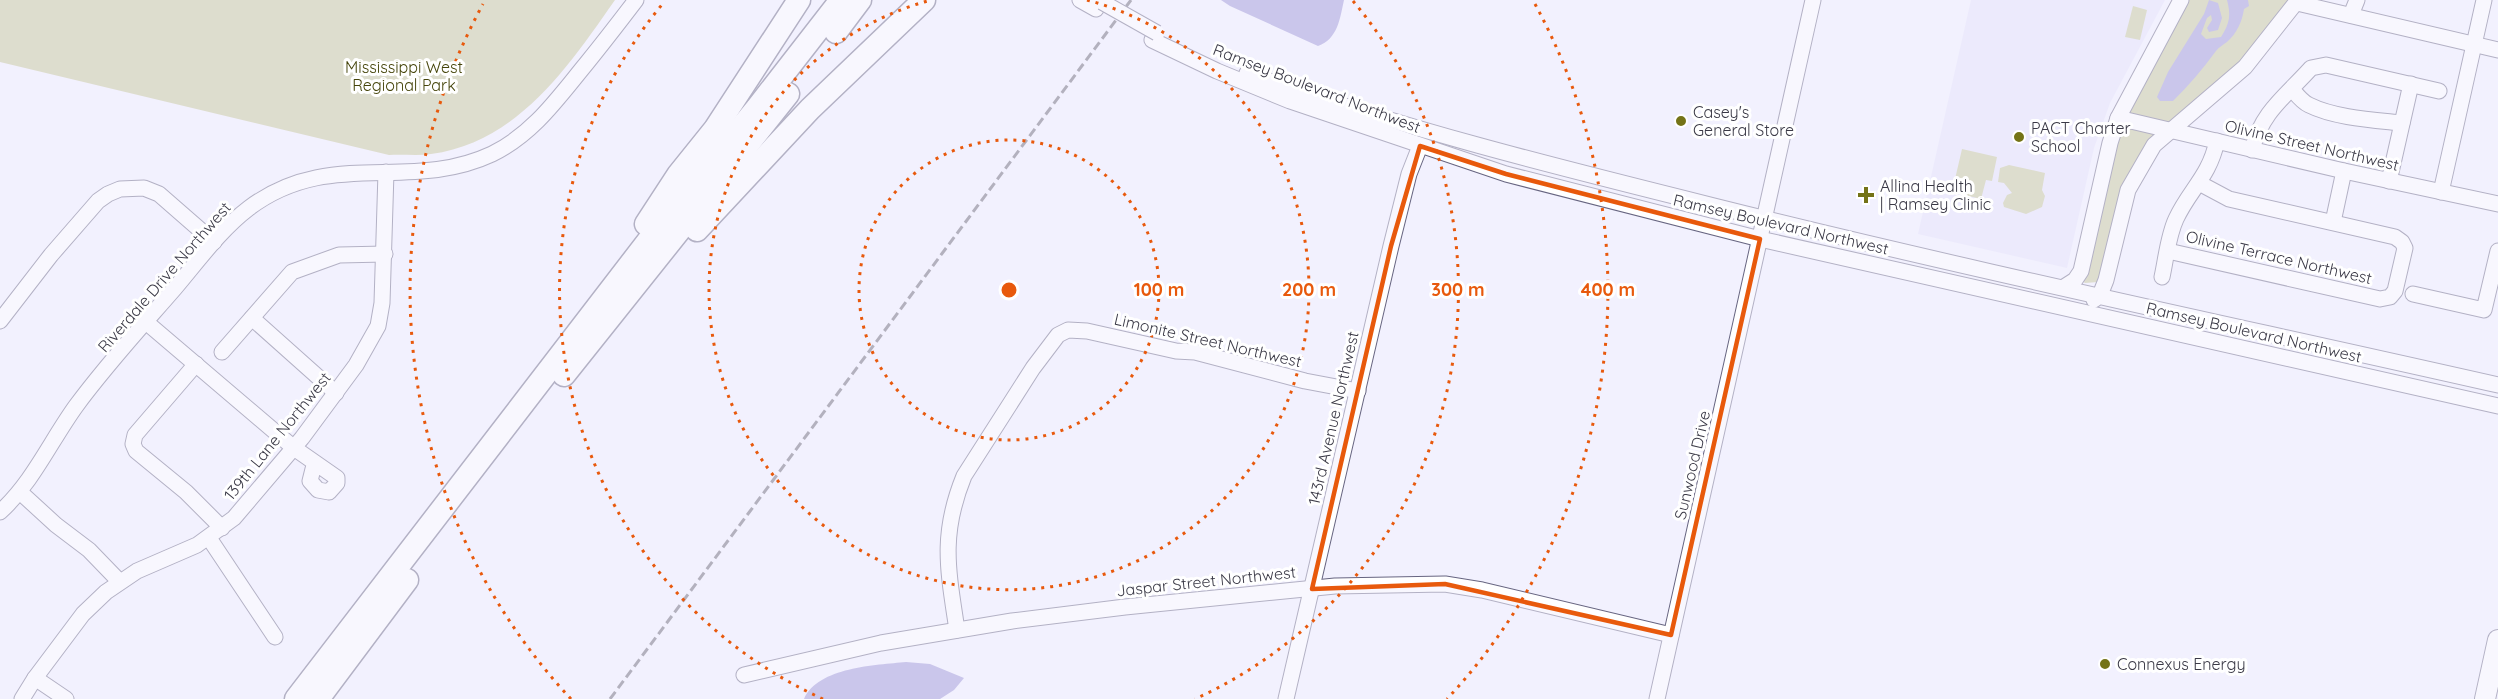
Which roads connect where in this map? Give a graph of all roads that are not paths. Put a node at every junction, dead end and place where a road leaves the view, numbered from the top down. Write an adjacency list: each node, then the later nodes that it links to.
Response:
1 (636, 0): 27 (street, Riverdale Drive Northwest)
2 (799, 0): 50 (highway)
3 (841, 0): 50 (highway)
4 (860, 0): 47 (highway)
5 (924, 0): 47 (highway)
6 (1080, 0): 12 (street, Ramsey Boulevard Northwest)
7 (1813, 0): 32 (street, Sunwood Drive)
8 (2181, 0): 20 (street)
9 (2357, 0): 13 (street)
10 (2484, 0): 15 (street)
11 (2298, 1): 13 (street); 22 (street)
12 (1099, 3): 14 (street, Ramsey Boulevard Northwest, bridge)
13 (2351, 15): 15 (street)
14 (1155, 36): 24 (street, Ramsey Boulevard Northwest); 32 (street, Ramsey Boulevard Northwest)
15 (2474, 45): 16 (street); 30 (street)
16 (2498, 50)
17 (2411, 84): 18 (street); 19 (street); 21 (street)
18 (2292, 89): 21 (street); 25 (street)
19 (2439, 91)
20 (2118, 118): 22 (street, Olivine Street Northwest); 41 (street)
21 (2402, 123): 28 (street)
22 (2171, 131): 23 (street, Olivine Street Northwest); 43 (street)
23 (2217, 141): 25 (street, Olivine Street Northwest); 29 (street)
24 (1419, 146): 34 (street, Ramsey Boulevard Northwest); 52 (street, 143rd Avenue Northwest)
25 (2253, 150): 26 (street, Olivine Street Northwest)
26 (2344, 171): 28 (street, Olivine Street Northwest); 33 (street)
27 (386, 172): 35 (street, Riverdale Drive Northwest); 38 (street, 139th Lane Northwest)
28 (2389, 181): 30 (street, Olivine Street Northwest)
29 (2199, 183): 33 (street); 36 (street)
30 (2441, 192): 31 (street, Olivine Street Northwest)
31 (2498, 204)
32 (1765, 219): 34 (street, Sunwood Drive); 41 (street, Ramsey Boulevard Northwest)
33 (2333, 222): 36 (street, Olivine Terrace Northwest)
34 (1760, 239): 40 (street, Ramsey Boulevard Northwest); 64 (street, Sunwood Drive)
35 (214, 242): 45 (street); 46 (street, Riverdale Drive Northwest)
36 (2168, 250): 39 (street)
37 (2498, 251): 42 (street)
38 (385, 254): 44 (street); 53 (street, 139th Lane Northwest)
39 (2162, 277)
40 (1931, 278): 43 (street); 54 (street, Ramsey Boulevard Northwest)
41 (2064, 287): 43 (street, Ramsey Boulevard Northwest)
42 (2413, 294)
43 (2100, 295): 51 (street, Ramsey Boulevard Northwest)
44 (252, 318): 48 (street); 53 (street)
45 (0, 321)
46 (146, 322): 49 (street); 57 (street, Riverdale Drive Northwest)
47 (598, 332): 72 (highway)
48 (222, 352)
49 (196, 364): 55 (street); 59 (street)
50 (550, 369): 71 (highway)
51 (2498, 386)
52 (1358, 391): 62 (street, 143rd Avenue Northwest); 63 (street, Limonite Street Northwest)
53 (336, 393): 55 (street, 139th Lane Northwest)
54 (2498, 406)
55 (294, 448): 56 (street); 59 (street, 139th Lane Northwest)
56 (317, 464)
57 (20, 492): 58 (street, Riverdale Drive Northwest); 61 (street)
58 (0, 512)
59 (222, 528): 60 (street, 139th Lane Northwest)
60 (209, 538): 61 (street, 139th Lane Northwest); 65 (street)
61 (119, 581): 68 (street, 139th Lane Northwest)
62 (1312, 589): 63 (street, Jaspar Street Northwest); 64 (street, Jaspar Street Northwest); 73 (street, 143rd Avenue Northwest)
63 (957, 630): 67 (street, Jaspar Street Northwest)
64 (1671, 634): 74 (street, Sunwood Drive)
65 (274, 637)
66 (2498, 640): 75 (main road)
67 (744, 675)
68 (35, 678): 69 (street, 139th Lane Northwest); 70 (street)
69 (22, 699)
70 (66, 699)
71 (296, 699)
72 (318, 699)
73 (1286, 699)
74 (1657, 699)
75 (2485, 699)

